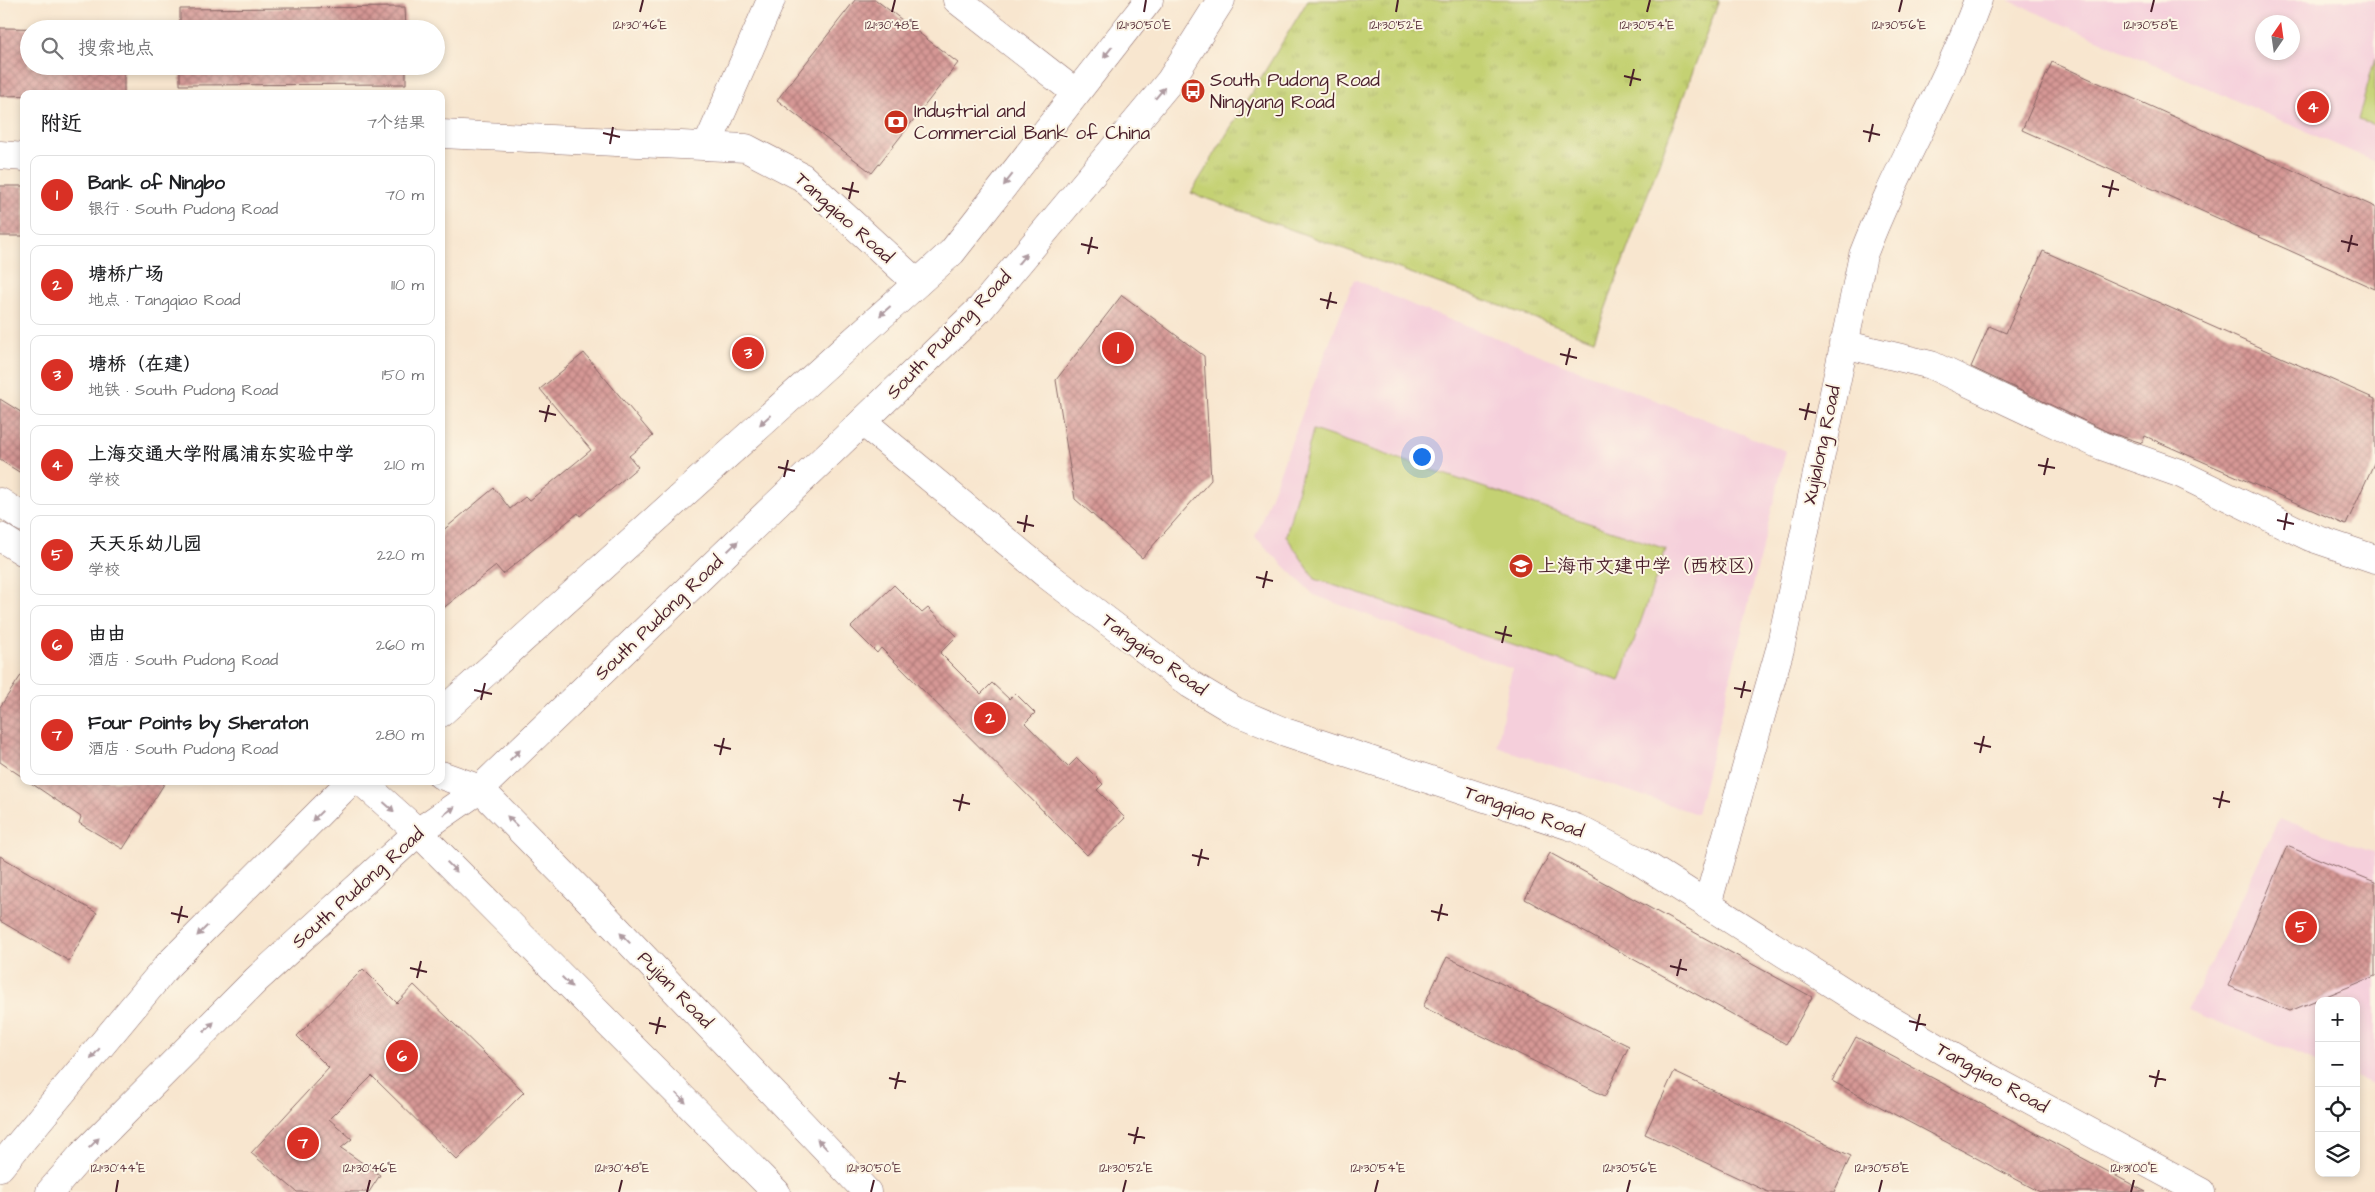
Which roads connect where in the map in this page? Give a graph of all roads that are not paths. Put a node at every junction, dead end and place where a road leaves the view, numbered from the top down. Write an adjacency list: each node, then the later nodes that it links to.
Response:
1 (771, 0): 8 (main road)
2 (957, 0): 6 (main road)
3 (1149, 0): 6 (main road, one-way to 6)
4 (1221, 0): 13 (main road, South Pudong Road, one-way to 4)
5 (1978, 0): 12 (main road, Xujialong Road)
6 (1076, 93): 11 (main road, one-way to 11)
7 (445, 134): 8 (main road, Tangqiao Road)
8 (707, 146): 11 (main road, Tangqiao Road)
9 (0, 155): 10 (main road)
10 (20, 157)
11 (917, 283): 19 (main road, one-way to 19)
12 (1843, 344): 18 (main road); 25 (main road, Xujialong Road)
13 (863, 422): 23 (main road, South Pudong Road, one-way to 13); 25 (main road, Tangqiao Road)
14 (0, 502): 15 (main road)
15 (20, 515)
16 (0, 537): 17 (main road)
17 (20, 550)
18 (2375, 559)
19 (445, 709)
20 (445, 776): 23 (main road)
21 (347, 785): 26 (main road, one-way to 26)
22 (365, 785): 24 (main road, one-way to 24)
23 (480, 789): 24 (main road, South Pudong Road, one-way to 23); 29 (main road, Pujian Road, one-way to 23)
24 (418, 832): 27 (main road, South Pudong Road, one-way to 24); 28 (main road, one-way to 28)
25 (1708, 905): 30 (main road, Tangqiao Road)
26 (0, 1168)
27 (50, 1192)
28 (776, 1192)
29 (867, 1192)
30 (2201, 1192)

